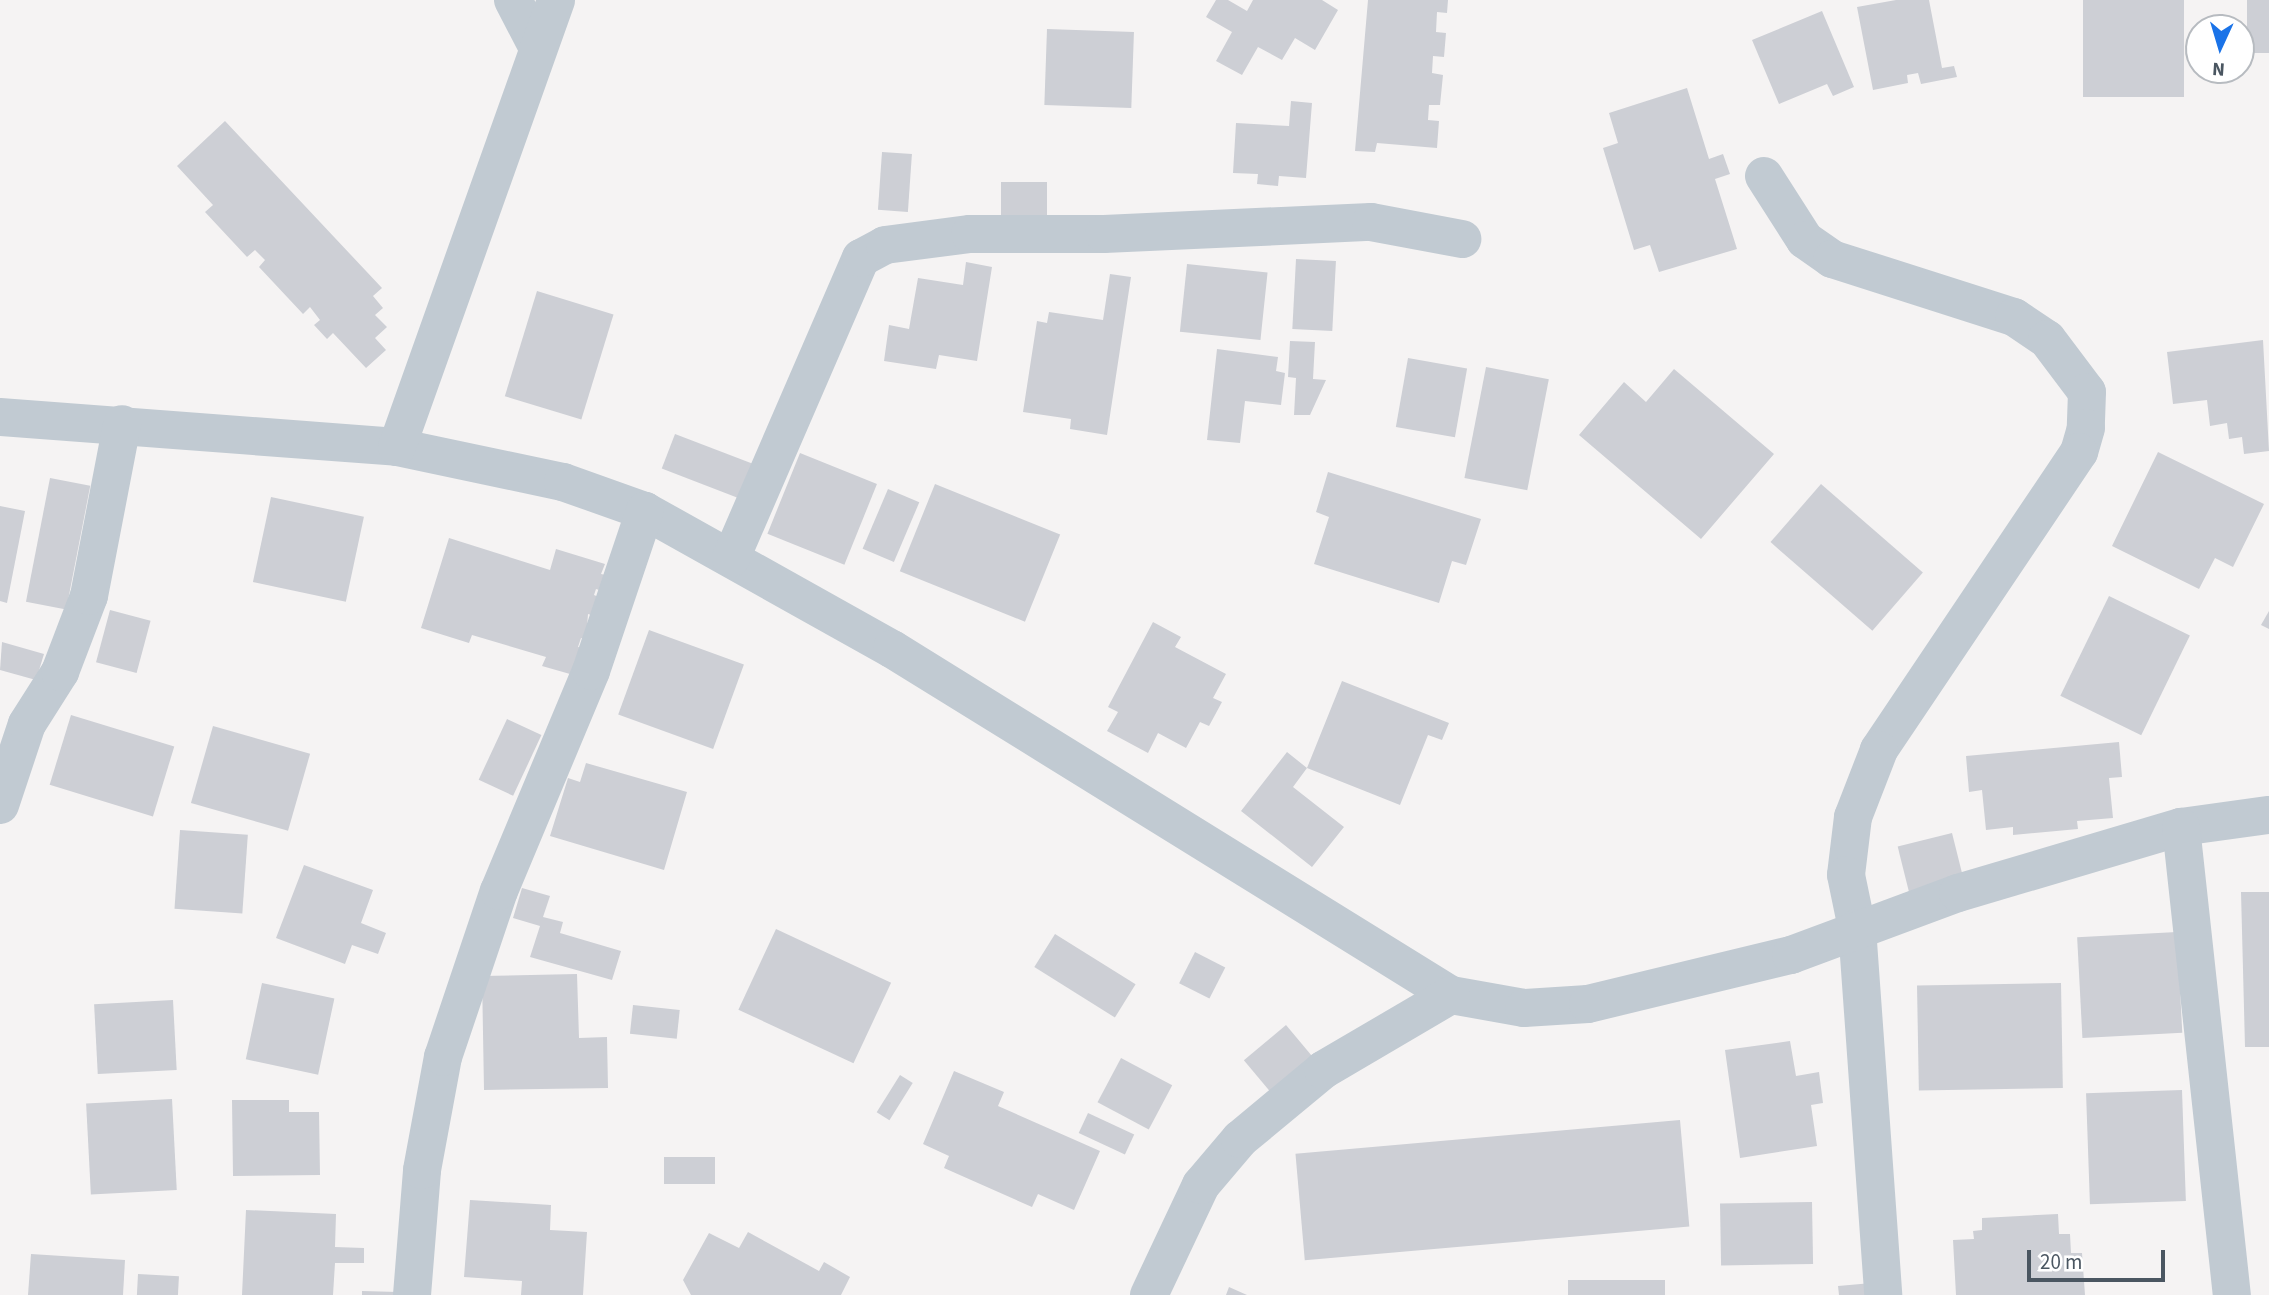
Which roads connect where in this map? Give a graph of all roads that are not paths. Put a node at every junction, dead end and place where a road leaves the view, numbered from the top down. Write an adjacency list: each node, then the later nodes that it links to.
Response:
1 (513, 0): 3 (street)
2 (556, 0): 3 (street)
3 (538, 48): 8 (street)
4 (1764, 176): 14 (street)
5 (1462, 239): 10 (street)
6 (0, 417): 7 (street)
7 (122, 424): 8 (street); 11 (street)
8 (397, 447): 9 (street)
9 (645, 511): 10 (street); 16 (street)
10 (731, 558): 15 (street)
11 (0, 805)
12 (2269, 815): 13 (street)
13 (2181, 827): 14 (street); 19 (street)
14 (1857, 928): 15 (street); 18 (street)
15 (1451, 995): 17 (street)
16 (412, 1295)
17 (1149, 1295)
18 (1883, 1295)
19 (2232, 1295)

